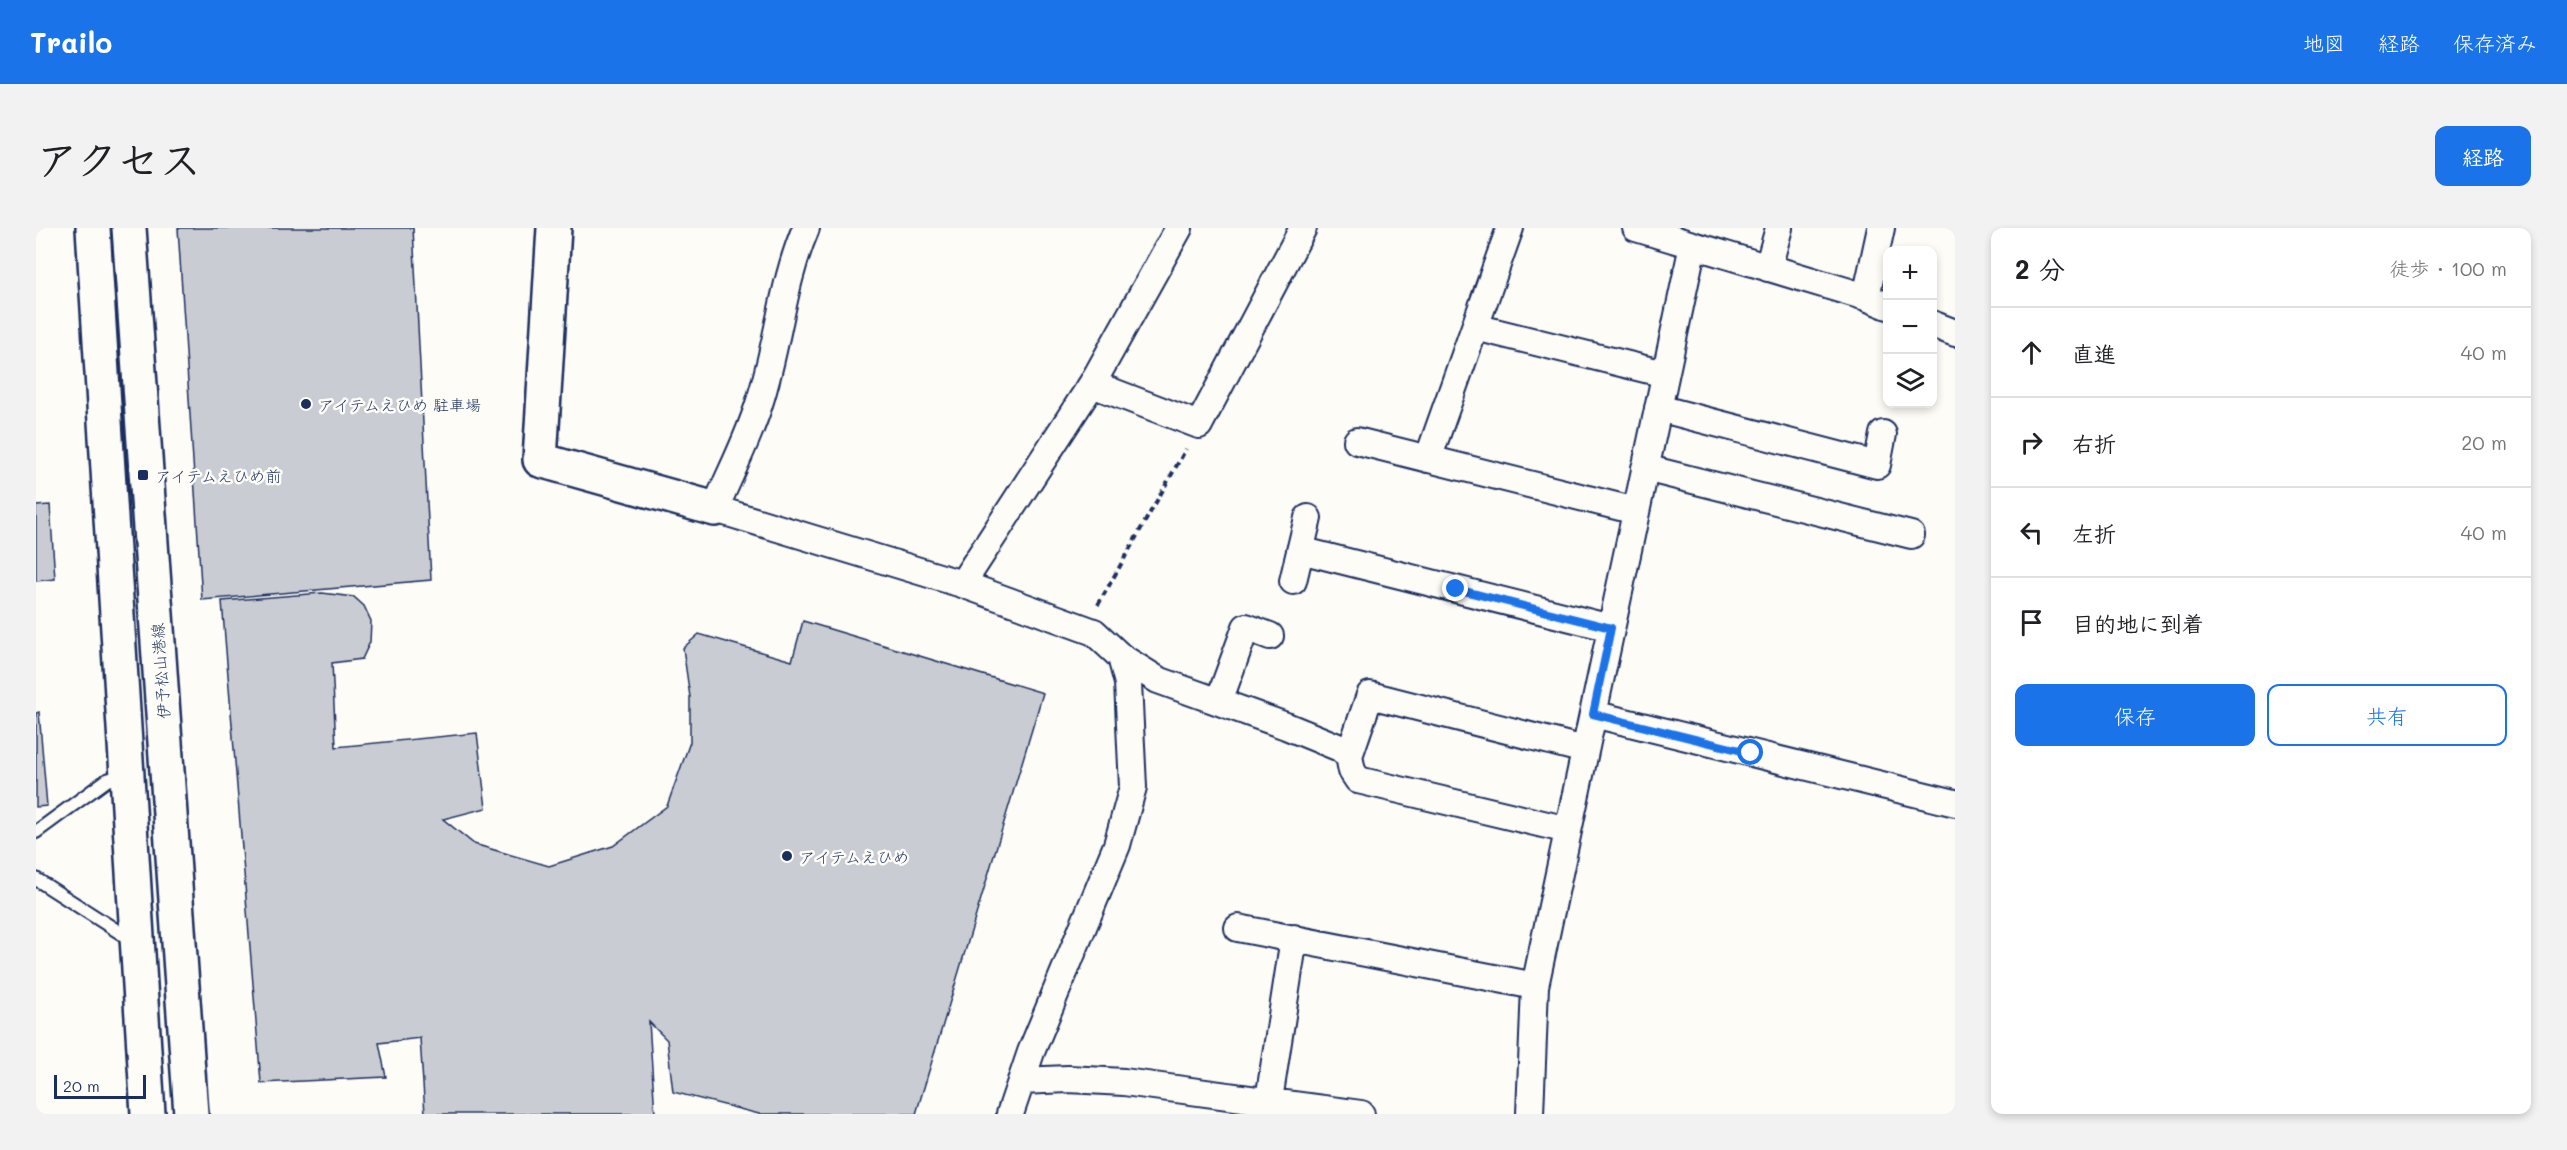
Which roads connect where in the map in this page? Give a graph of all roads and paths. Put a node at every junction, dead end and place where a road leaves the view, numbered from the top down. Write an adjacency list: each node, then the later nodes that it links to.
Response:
1 (93, 228): 40 (main road)
2 (129, 228): 52 (main road, 伊予松山港線)
3 (554, 228): 25 (main road)
4 (806, 228): 25 (street)
5 (1179, 228): 18 (street)
6 (1303, 228): 20 (street)
7 (1510, 228): 15 (street)
8 (1636, 228): 11 (street)
9 (1779, 228): 12 (street)
10 (1881, 228): 13 (street)
11 (1682, 238): 12 (street); 17 (street)
12 (1768, 268): 13 (street)
13 (1876, 301)
14 (1937, 326): 16 (street)
15 (1475, 327): 17 (street); 23 (street)
16 (1955, 333)
17 (1665, 374): 19 (street)
18 (1092, 384): 20 (street); 31 (street)
19 (1658, 408): 21 (street); 24 (street)
20 (1199, 425): 33 (path)
21 (1883, 434)
22 (1357, 441): 23 (street)
23 (1428, 459): 26 (street)
24 (1645, 468): 26 (street); 28 (street)
25 (714, 509): 31 (street)
26 (1636, 511): 32 (street)
27 (1308, 518): 29 (street)
28 (1911, 535)
29 (1300, 550): 30 (street); 32 (street)
30 (1293, 581)
31 (962, 584): 33 (street)
32 (1611, 628): 37 (street)
33 (1084, 629): 35 (street)
34 (1270, 636): 36 (street)
35 (1121, 657): 36 (street); 49 (street)
36 (1219, 701): 39 (street)
37 (1593, 714): 38 (street); 41 (street)
38 (1585, 750): 39 (street); 42 (street)
39 (1349, 756): 42 (street)
40 (128, 774): 43 (lane); 47 (main road)
41 (1955, 803)
42 (1568, 830): 48 (street)
43 (36, 832)
44 (36, 879): 47 (lane)
45 (1238, 928): 46 (street)
46 (1294, 938): 48 (street); 50 (street)
47 (137, 944): 51 (main road)
48 (1535, 986): 55 (street)
49 (1021, 1081): 50 (street); 53 (street)
50 (1269, 1100): 54 (street)
51 (148, 1114)
52 (191, 1114)
53 (1010, 1114)
54 (1361, 1114)
55 (1530, 1114)

